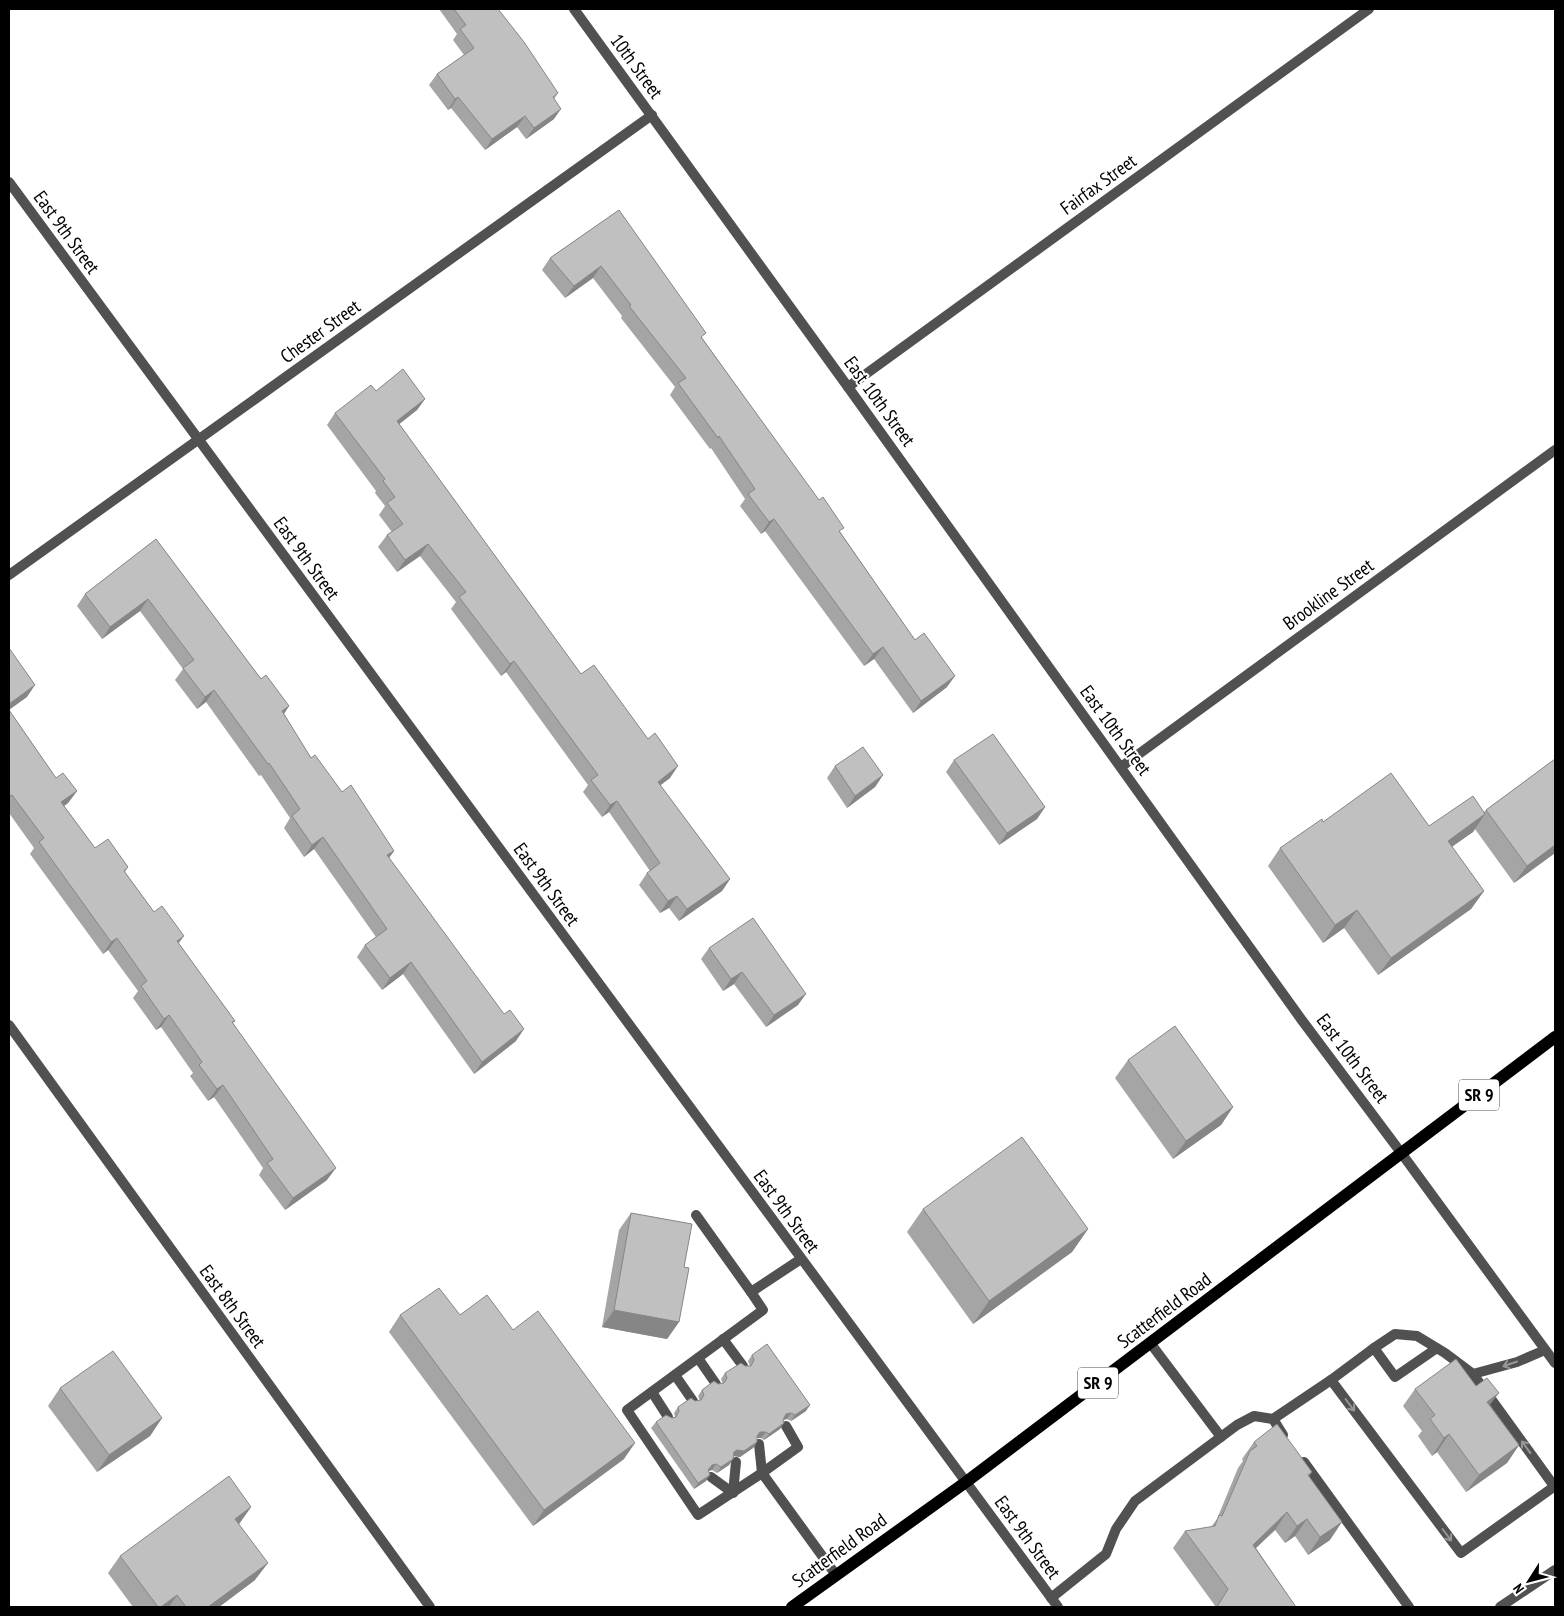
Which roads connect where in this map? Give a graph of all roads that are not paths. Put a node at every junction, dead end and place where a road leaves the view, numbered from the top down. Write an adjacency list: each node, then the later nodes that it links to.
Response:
1 (1369, 9): 5 (street, Fairfax Street)
2 (578, 10): 3 (street, 10th Street)
3 (652, 115): 5 (street, East 10th Street); 6 (street, Chester Street)
4 (9, 182): 6 (street, East 9th Street)
5 (848, 387): 9 (street, East 10th Street)
6 (198, 439): 8 (street, Chester Street); 14 (street, East 9th Street)
7 (1555, 450): 9 (street, Brookline Street)
8 (9, 575)
9 (1121, 767): 12 (street, East 10th Street)
10 (9, 1026): 44 (street, East 8th Street)
11 (1555, 1037): 12 (main road, Scatterfield Road / SR 9)
12 (1402, 1154): 17 (main road, Scatterfield Road / SR 9); 20 (street, East 10th Street)
13 (696, 1215): 15 (street)
14 (801, 1258): 15 (street); 38 (street, East 9th Street)
15 (751, 1292): 16 (street)
16 (724, 1339): 21 (street); 23 (street)
17 (1151, 1344): 33 (street); 38 (main road, Scatterfield Road / SR 9)
18 (1374, 1348): 19 (street); 19 (street); 26 (street)
19 (1437, 1348): 24 (street)
20 (1545, 1350): 22 (street, East 10th Street); 24 (street, one-way to 24)
21 (698, 1358): 25 (street); 27 (street)
22 (1555, 1363)
23 (743, 1366)
24 (1473, 1374): 39 (street, one-way to 24)
25 (675, 1375): 28 (street); 29 (street)
26 (1331, 1380): 31 (street); 39 (street, one-way to 39)
27 (716, 1384)
28 (652, 1392): 30 (street); 40 (street)
29 (693, 1401)
30 (668, 1417)
31 (1272, 1419): 33 (street); 47 (street)
32 (786, 1426): 36 (street)
33 (1221, 1437): 43 (street)
34 (759, 1444): 36 (street)
35 (736, 1462): 40 (street)
36 (762, 1473): 40 (street); 42 (street)
37 (711, 1477): 40 (street)
38 (966, 1482): 42 (main road, Scatterfield Road / SR 9); 43 (street, East 9th Street)
39 (1555, 1486)
40 (734, 1493)
41 (1555, 1570): 48 (street)
42 (836, 1575): 45 (main road, Scatterfield Road / SR 9)
43 (1051, 1598): 46 (street, East 9th Street)
44 (430, 1607)
45 (792, 1607)
46 (1058, 1607)
47 (1409, 1607)
48 (1500, 1607)

